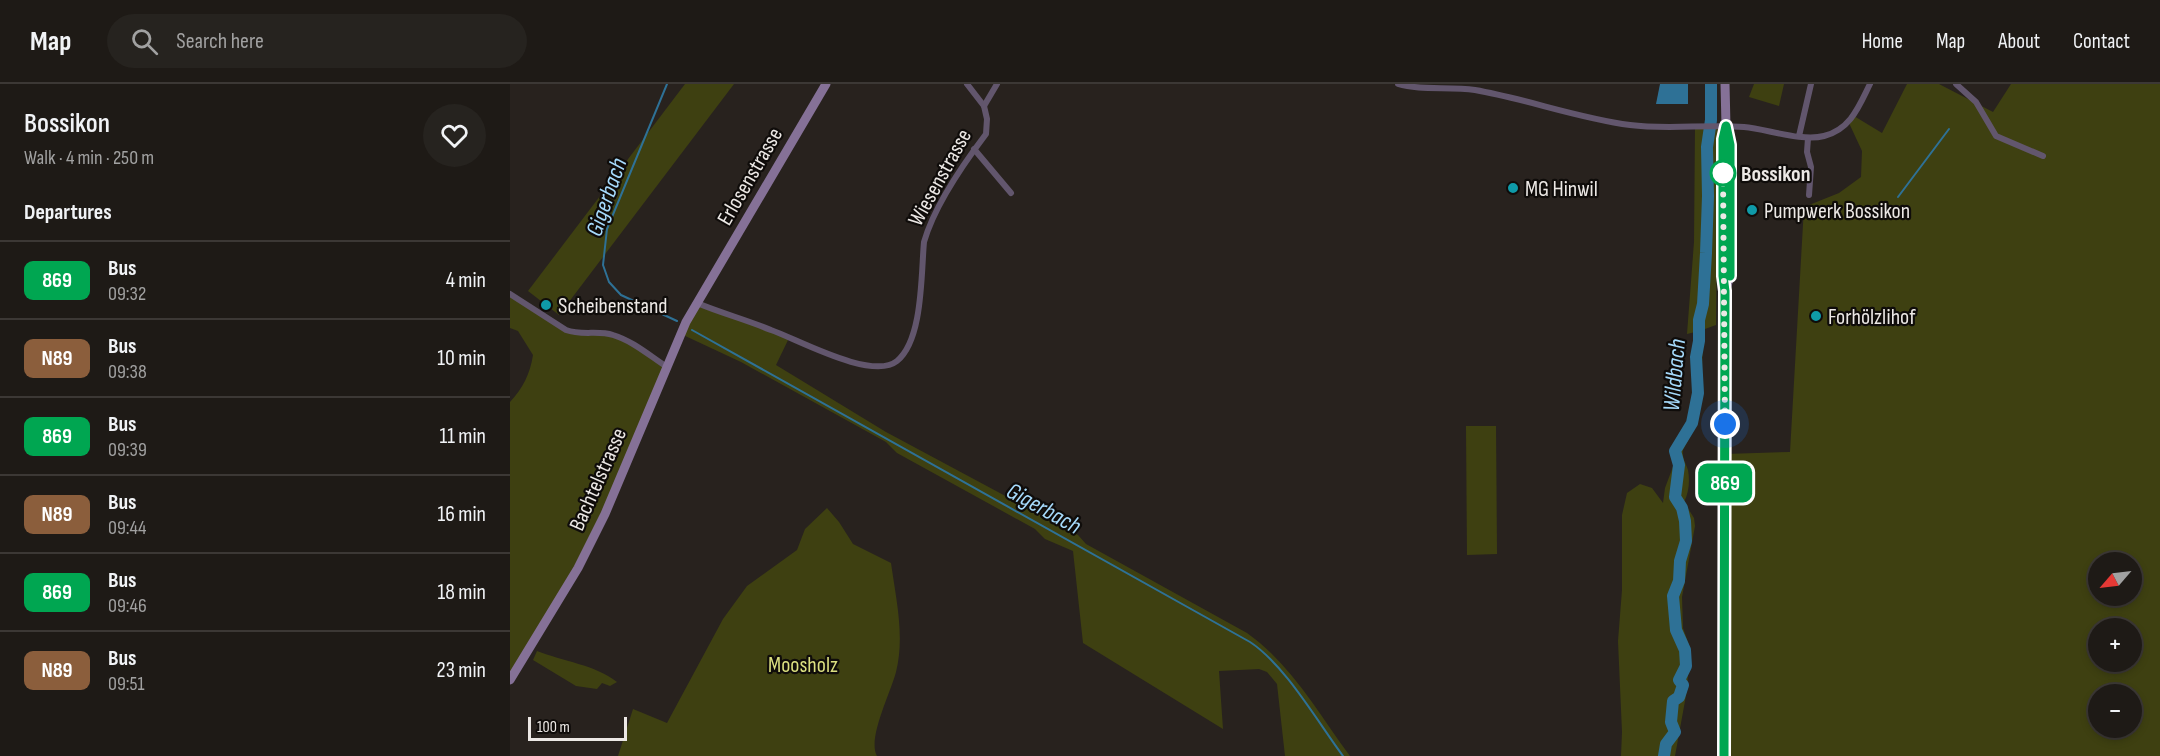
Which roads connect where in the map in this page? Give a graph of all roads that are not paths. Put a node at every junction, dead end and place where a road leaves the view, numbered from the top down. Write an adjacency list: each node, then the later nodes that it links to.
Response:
1 (826, 84): 17 (street, Erlosenstrasse)
2 (967, 84): 9 (street)
3 (997, 84): 9 (street, Wiesenstrasse)
4 (1398, 84): 10 (street)
5 (1725, 84): 10 (street)
6 (1810, 84): 11 (street)
7 (1870, 84): 12 (street)
8 (1956, 84): 14 (street)
9 (984, 106): 13 (street, Wiesenstrasse)
10 (1726, 126): 11 (street); 22 (street)
11 (1798, 136): 12 (street)
12 (1808, 138): 16 (street)
13 (974, 149): 15 (street); 19 (street, Wiesenstrasse)
14 (2043, 156)
15 (1011, 193)
16 (1809, 195)
17 (707, 287): 19 (street, Bachtelstrasse)
18 (510, 294): 20 (street)
19 (698, 303): 20 (street, Bachtelstrasse)
20 (667, 367): 21 (street, Bachtelstrasse)
21 (510, 680)
22 (1724, 756)

